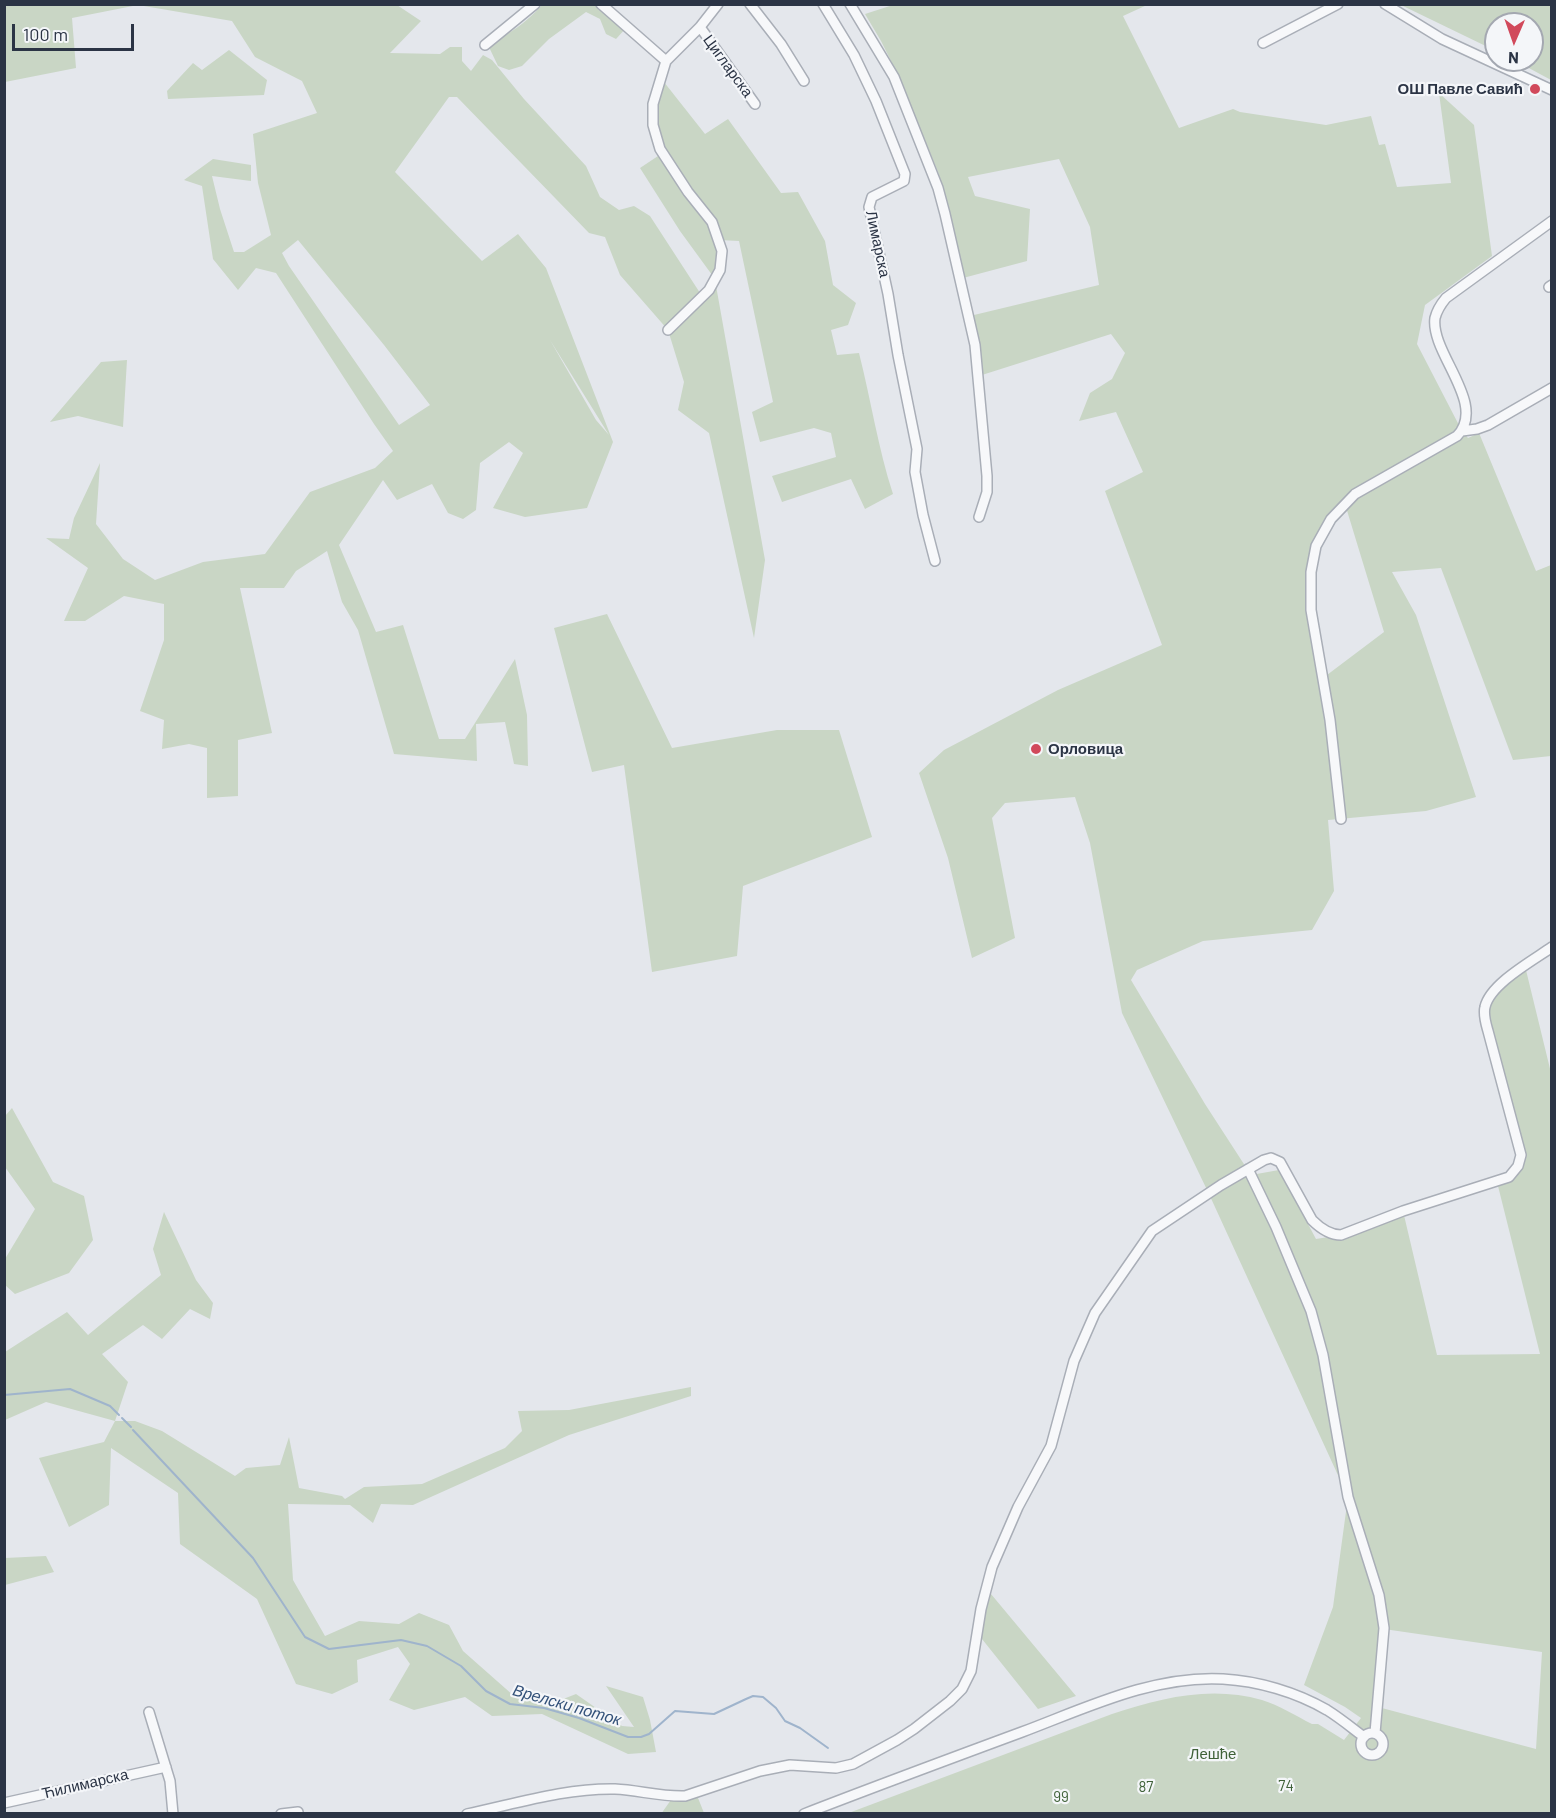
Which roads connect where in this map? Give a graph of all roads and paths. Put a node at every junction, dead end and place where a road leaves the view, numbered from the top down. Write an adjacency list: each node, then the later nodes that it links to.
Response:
1 (535, 4): 11 (street)
2 (601, 4): 12 (street)
3 (750, 4): 13 (street)
4 (823, 4): 21 (street, Лимарска)
5 (850, 4): 20 (street)
6 (1338, 4): 10 (street)
7 (1385, 4): 14 (street)
8 (716, 5): 9 (street)
9 (700, 27): 12 (street); 15 (street, Цигларска)
10 (1263, 42)
11 (485, 45)
12 (666, 61): 17 (street)
13 (804, 81)
14 (1551, 90)
15 (755, 104)
16 (1551, 221): 19 (street)
17 (668, 330)
18 (1551, 389): 19 (street)
19 (1462, 431): 22 (street)
20 (979, 517)
21 (934, 561)
22 (1341, 819)
23 (1551, 947): 24 (street)
24 (1248, 1169): 26 (street); 33 (street)
25 (149, 1712): 28 (street)
26 (1375, 1734): 27 (street); 27 (street)
27 (1364, 1737): 34 (street)
28 (166, 1767): 29 (street, Ћилимарска); 31 (street)
29 (4, 1803)
30 (298, 1812): 32 (street)
31 (173, 1814)
32 (281, 1814)
33 (467, 1814)
34 (804, 1814)

